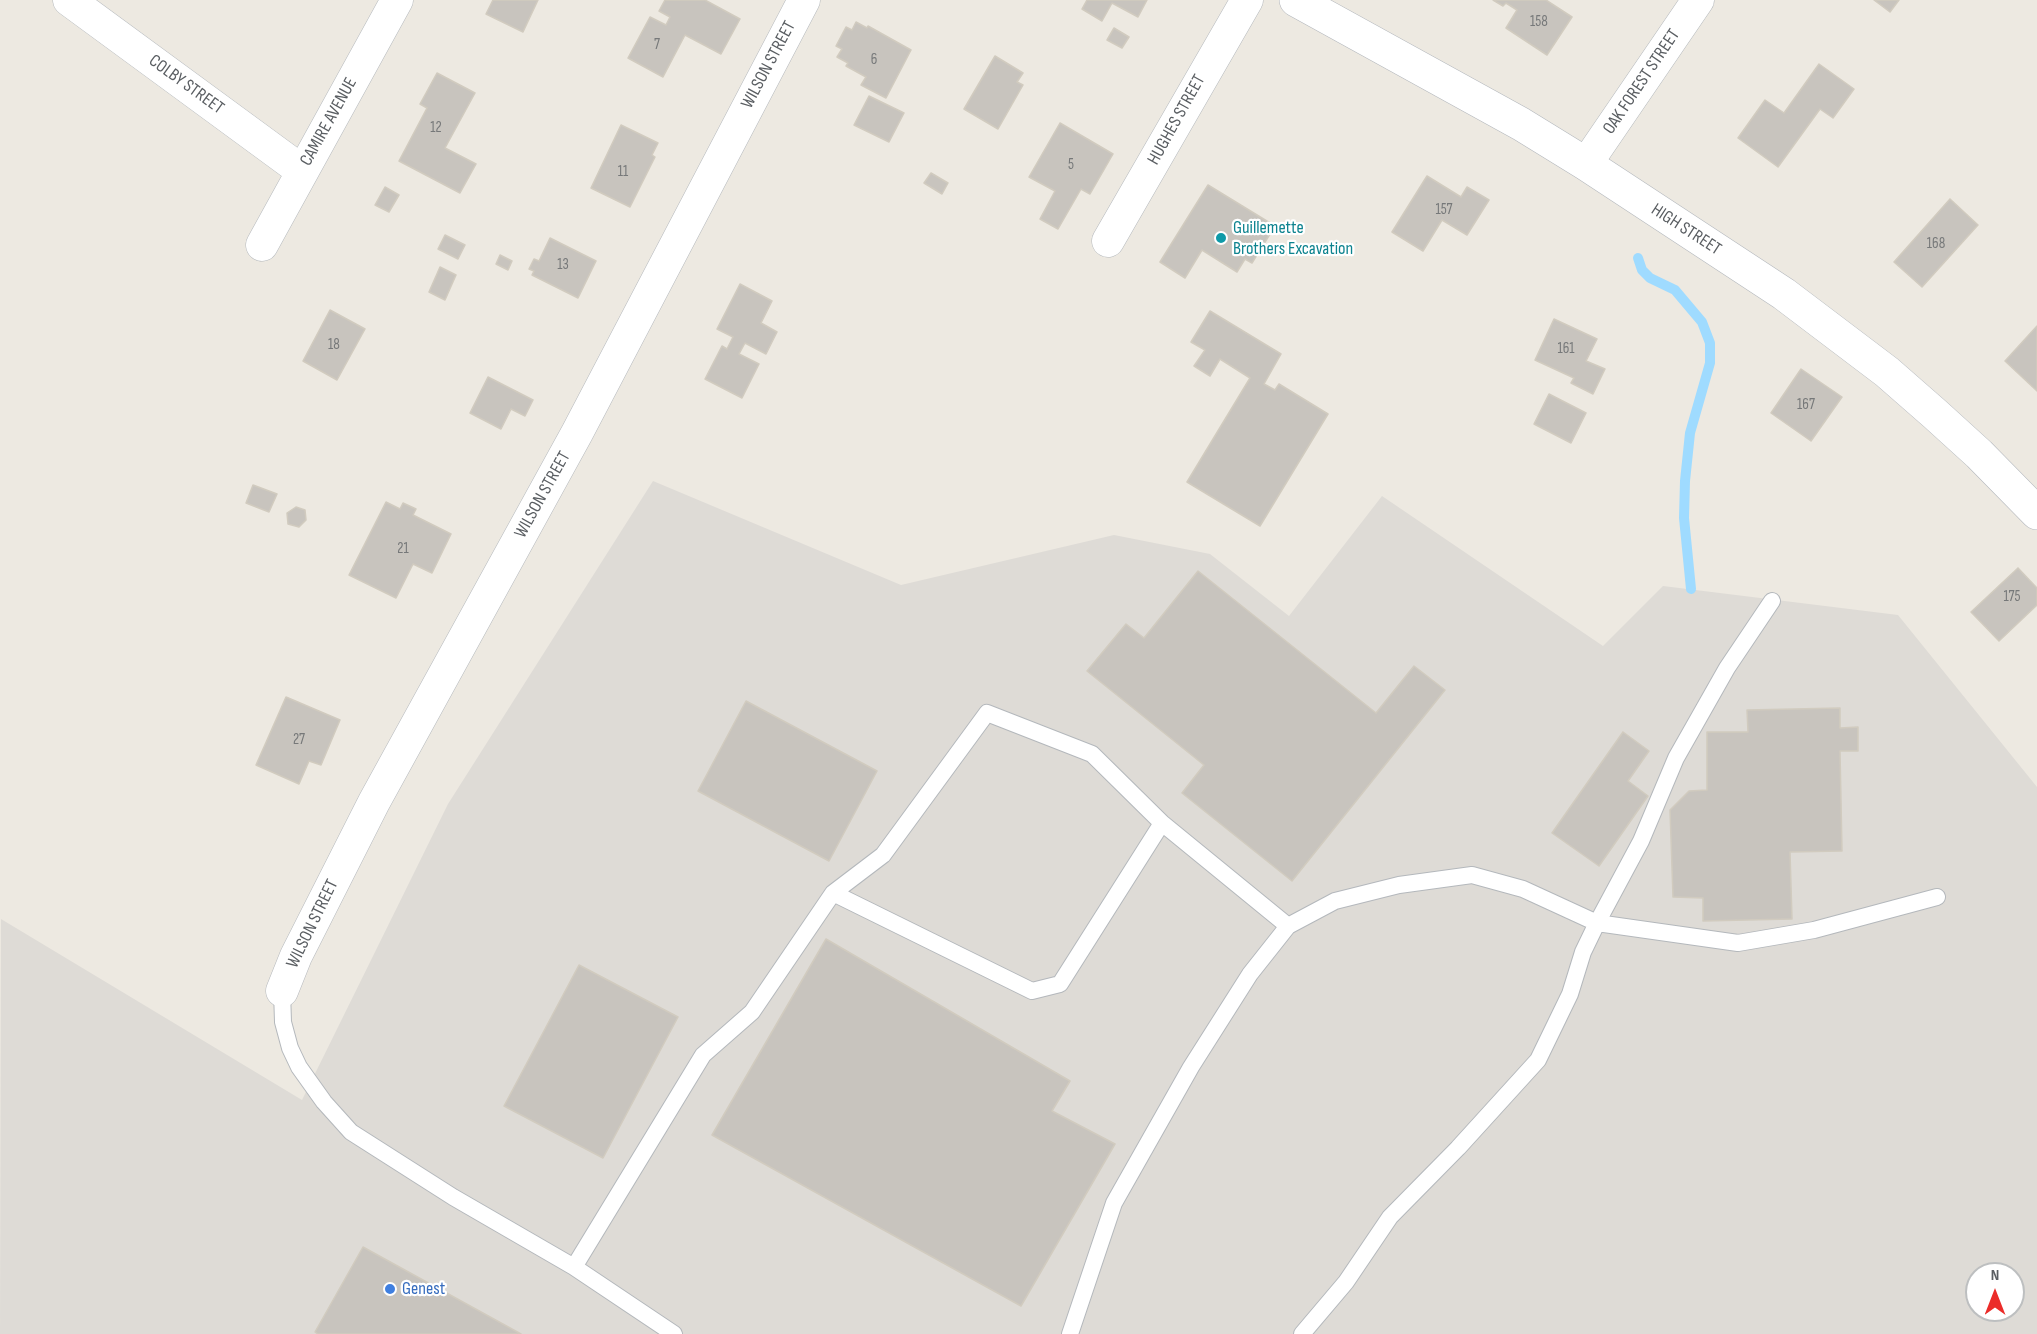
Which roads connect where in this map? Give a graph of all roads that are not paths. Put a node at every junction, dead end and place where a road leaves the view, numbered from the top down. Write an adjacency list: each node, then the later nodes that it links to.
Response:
1 (69, 0): 8 (street, COLBY STREET)
2 (397, 0): 8 (street, CAMIRE AVENUE)
3 (804, 0): 18 (street, WILSON STREET)
4 (1247, 0): 9 (street, HUGHES STREET)
5 (1296, 0): 7 (street, HIGH STREET)
6 (1698, 0): 7 (street, OAK FOREST STREET)
7 (1586, 164): 11 (street, HIGH STREET)
8 (302, 171): 10 (street, CAMIRE AVENUE)
9 (1108, 241)
10 (262, 245)
11 (2037, 513)
12 (1772, 601): 16 (lane)
13 (1162, 823): 14 (lane); 14 (lane); 17 (lane)
14 (834, 893): 19 (lane)
15 (1937, 897): 16 (lane)
16 (1597, 923): 17 (lane); 22 (lane)
17 (1288, 926): 21 (lane)
18 (282, 991): 19 (lane)
19 (574, 1267): 20 (lane)
20 (674, 1334)
21 (1071, 1334)
22 (1302, 1334)

